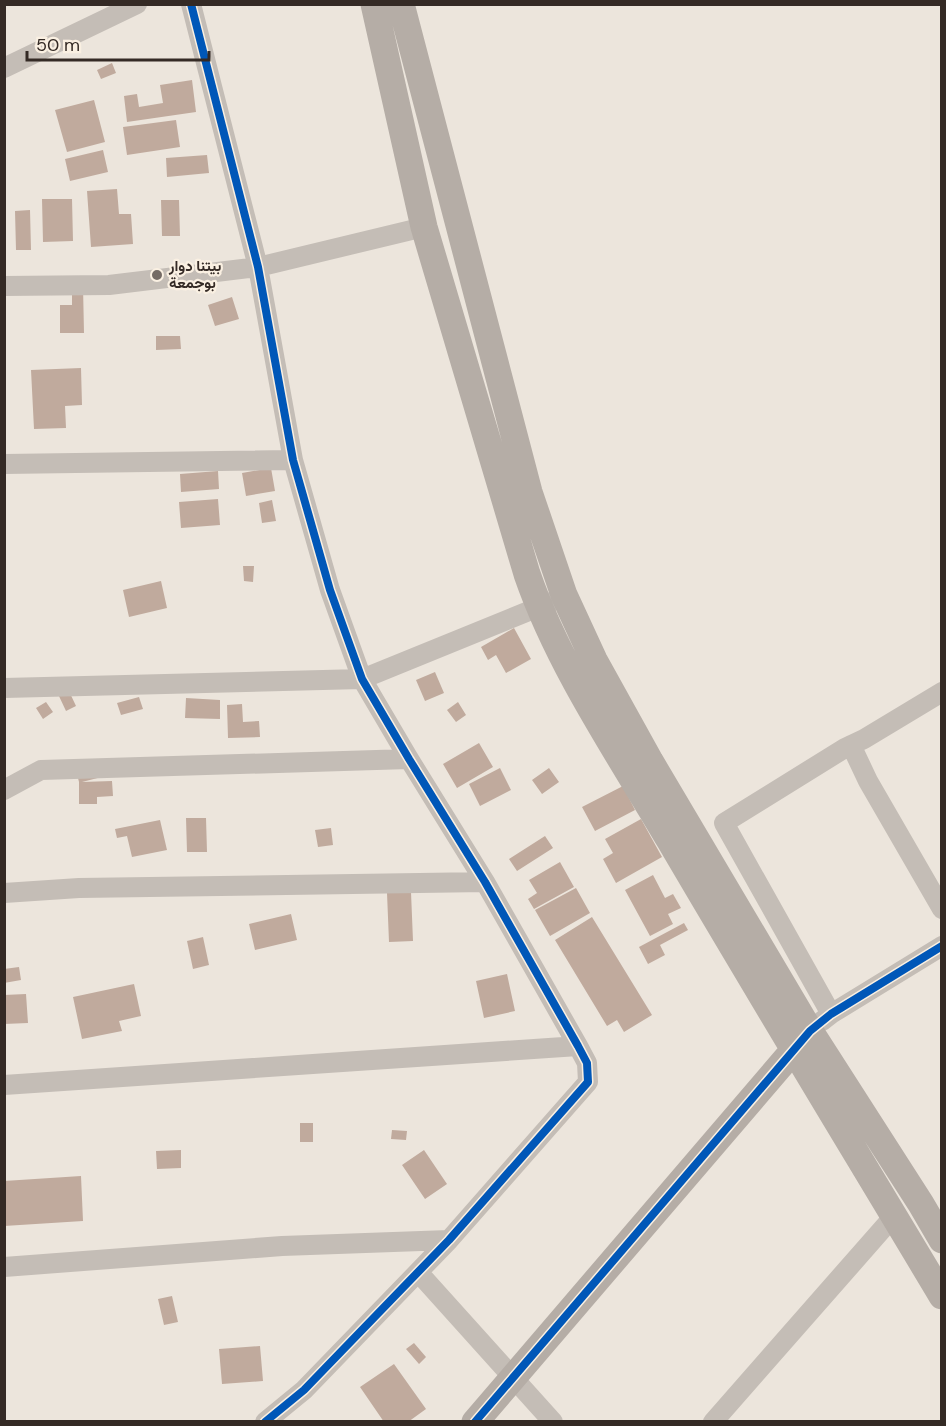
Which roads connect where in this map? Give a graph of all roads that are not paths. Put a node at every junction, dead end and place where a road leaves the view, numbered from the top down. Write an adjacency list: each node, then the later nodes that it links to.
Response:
1 (137, 4): 5 (street)
2 (191, 4): 7 (street)
3 (374, 4): 6 (main road)
4 (401, 4): 11 (main road)
5 (4, 68)
6 (424, 227): 7 (street); 12 (main road)
7 (258, 267): 8 (street); 9 (street)
8 (4, 286)
9 (293, 460): 10 (street); 13 (street)
10 (4, 464)
11 (564, 596): 12 (street); 24 (main road)
12 (539, 609): 13 (street); 24 (main road)
13 (362, 679): 14 (street); 17 (street)
14 (4, 688)
15 (942, 692): 16 (street)
16 (851, 745): 21 (street); 23 (street)
17 (409, 759): 18 (street); 19 (street)
18 (4, 790)
19 (485, 882): 20 (street); 25 (street)
20 (4, 893)
21 (942, 909)
22 (942, 946): 23 (street)
23 (831, 1014): 24 (street)
24 (802, 1041): 27 (main road); 28 (main road); 33 (main road)
25 (578, 1046): 26 (street); 29 (street)
26 (4, 1085)
27 (894, 1217): 32 (main road); 37 (street)
28 (942, 1239)
29 (449, 1240): 30 (street); 31 (street)
30 (4, 1267)
31 (418, 1272): 33 (street); 34 (street)
32 (942, 1296)
33 (513, 1377): 35 (main road); 36 (street)
34 (265, 1422)
35 (475, 1422)
36 (553, 1422)
37 (714, 1422)

